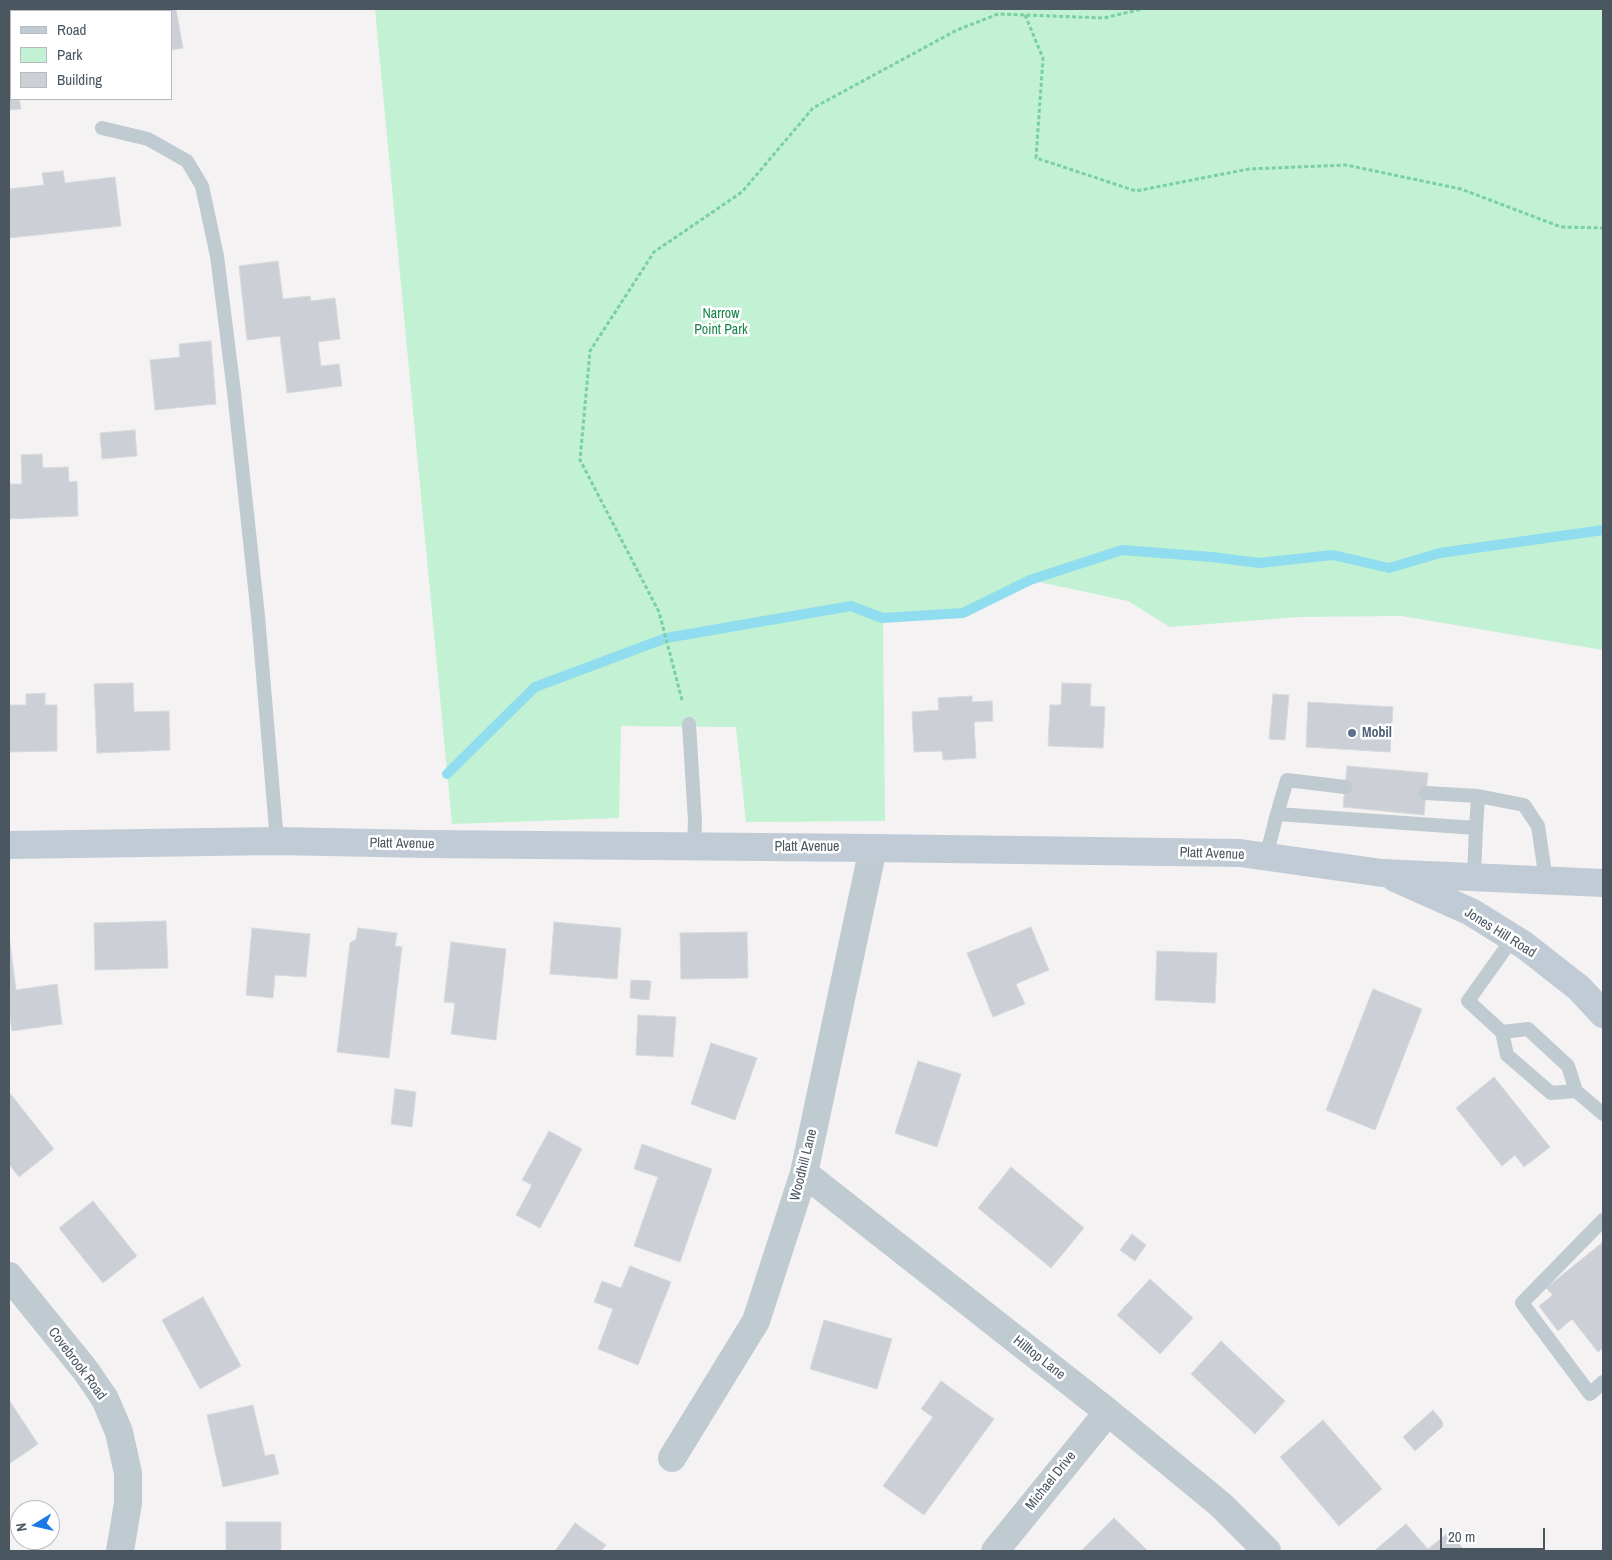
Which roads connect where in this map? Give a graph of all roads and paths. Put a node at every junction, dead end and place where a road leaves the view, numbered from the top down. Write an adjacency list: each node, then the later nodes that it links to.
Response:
1 (1142, 9): 2 (path)
2 (1025, 15): 4 (path); 5 (path)
3 (102, 128): 11 (lane)
4 (1603, 228)
5 (689, 724): 13 (lane)
6 (1345, 787): 9 (lane)
7 (1426, 793): 8 (lane)
8 (1478, 796): 10 (lane); 18 (lane)
9 (1278, 814): 10 (lane); 15 (lane)
10 (1476, 828): 17 (lane)
11 (277, 841): 12 (main road, Platt Avenue); 13 (main road, Platt Avenue)
12 (9, 845)
13 (694, 846): 14 (main road, Platt Avenue)
14 (873, 848): 15 (main road, Platt Avenue); 25 (street, Woodhill Lane)
15 (1266, 857): 16 (main road, Platt Avenue)
16 (1382, 873): 17 (main road, Platt Avenue); 20 (main road, Jones Hill Road)
17 (1474, 876): 18 (main road, Platt Avenue)
18 (1546, 880): 19 (main road, Platt Avenue)
19 (1603, 883)
20 (1513, 938): 21 (main road, Jones Hill Road); 22 (lane)
21 (1603, 1014)
22 (1502, 1032): 23 (lane); 23 (lane)
23 (1576, 1091): 24 (lane)
24 (1603, 1114)
25 (804, 1173): 29 (street, Hilltop Lane); 30 (street, Woodhill Lane)
26 (1603, 1220): 28 (lane)
27 (9, 1276): 31 (street, Covebrook Road)
28 (1603, 1382)
29 (1108, 1412): 32 (street, Michael Drive); 33 (street, Hilltop Lane)
30 (672, 1458)
31 (120, 1551)
32 (994, 1551)
33 (1267, 1551)

